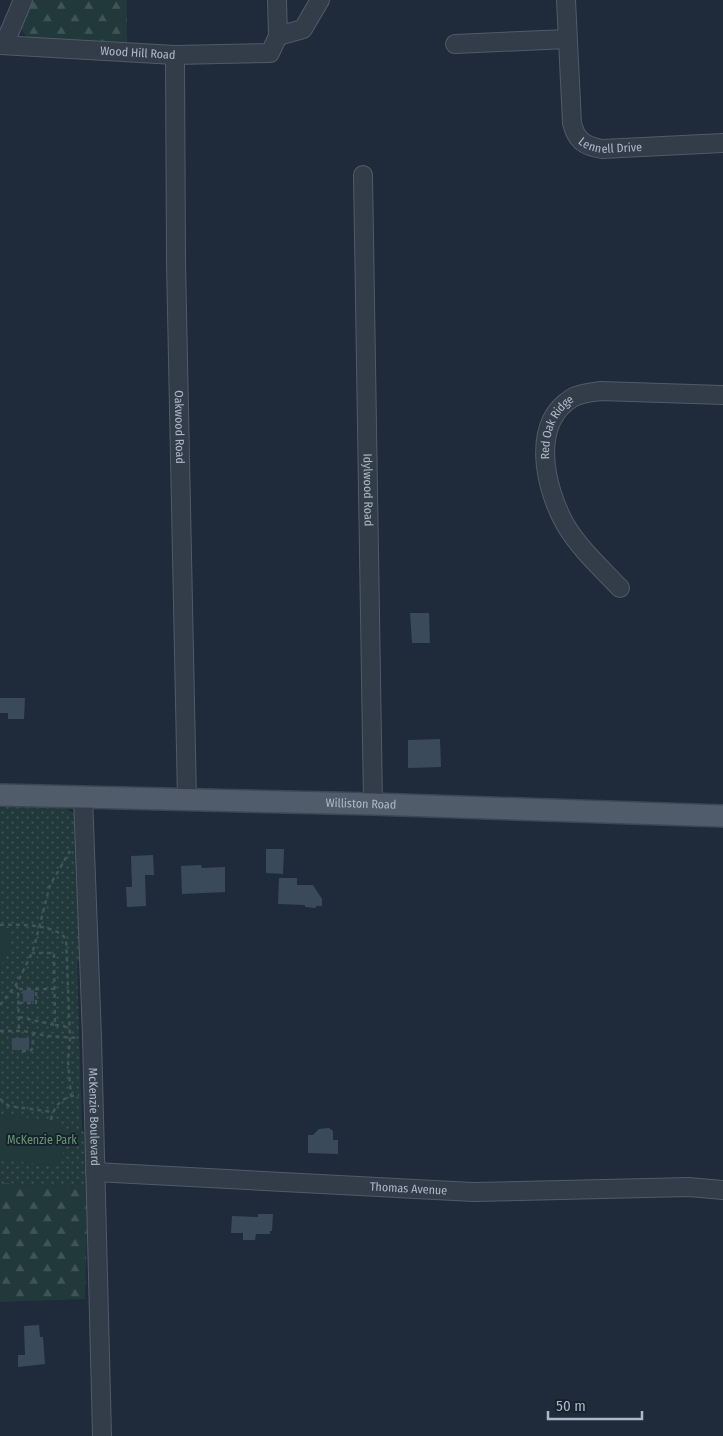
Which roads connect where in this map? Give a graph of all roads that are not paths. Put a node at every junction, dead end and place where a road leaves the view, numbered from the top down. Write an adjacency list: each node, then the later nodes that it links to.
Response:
1 (22, 0): 8 (street)
2 (276, 0): 5 (street)
3 (320, 0): 5 (street)
4 (566, 0): 6 (street, Lennell Drive)
5 (278, 36): 9 (street, Wood Hill Road)
6 (567, 39): 7 (street); 10 (street, Lennell Drive)
7 (455, 44)
8 (2, 45): 9 (street, Wood Hill Road)
9 (175, 55): 16 (street, Oakwood Road)
10 (723, 143)
11 (363, 175): 17 (street, Idylwood Road)
12 (723, 395): 13 (street, Red Oak Ridge)
13 (620, 588)
14 (0, 795): 15 (main road, Williston Road)
15 (83, 797): 16 (main road, Williston Road); 19 (street, McKenzie Boulevard)
16 (187, 800): 17 (main road, Williston Road)
17 (373, 804): 18 (main road, Williston Road)
18 (723, 816)
19 (95, 1172): 20 (street, Thomas Avenue); 21 (street, McKenzie Boulevard)
20 (723, 1190)
21 (102, 1436)

